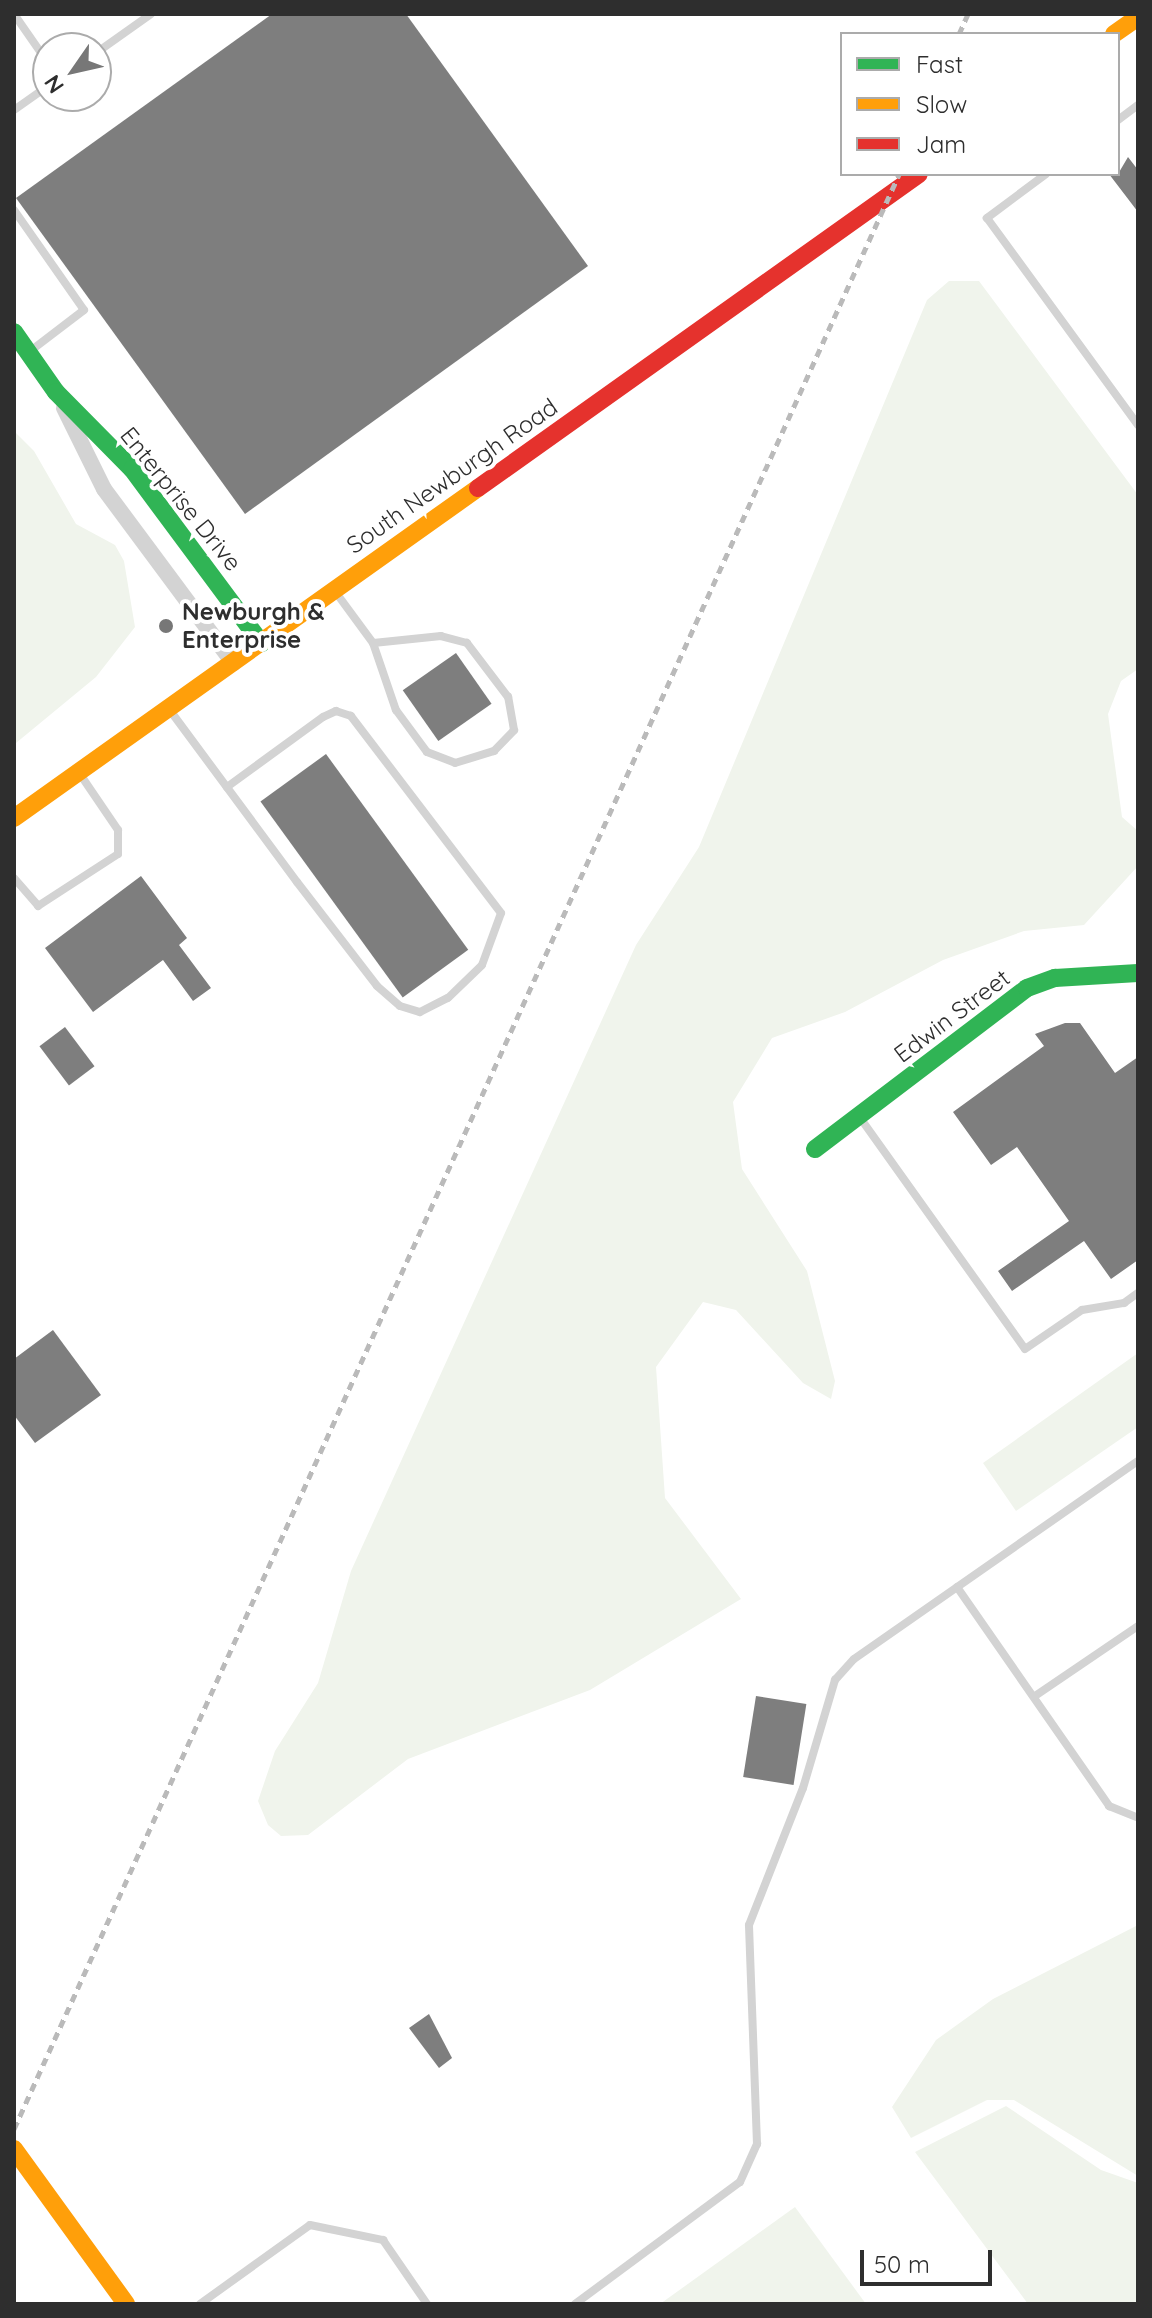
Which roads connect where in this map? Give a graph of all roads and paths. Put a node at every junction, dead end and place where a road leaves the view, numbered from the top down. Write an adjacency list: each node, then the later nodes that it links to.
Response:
1 (14, 14): 5 (lane)
2 (151, 14): 6 (lane)
3 (1138, 17): 4 (main road)
4 (1117, 32)
5 (32, 40)
6 (112, 42)
7 (32, 97): 9 (lane)
8 (1138, 106): 10 (lane)
9 (14, 110)
10 (1120, 119)
11 (916, 176): 18 (main road, South Newburgh Road)
12 (1043, 176): 17 (lane)
13 (14, 210): 15 (lane)
14 (14, 332): 15 (main road, Enterprise Drive)
15 (28, 352): 16 (main road, Enterprise Drive)
16 (56, 392): 19 (main road, Enterprise Drive); 21 (street, Enterprise Drive)
17 (1138, 425)
18 (334, 590): 19 (main road, South Newburgh Road); 20 (lane)
19 (261, 643): 21 (main road, South Newburgh Road)
20 (373, 643): 20 (lane)
21 (233, 663): 22 (main road, South Newburgh Road)
22 (169, 708): 23 (main road, South Newburgh Road); 24 (lane)
23 (79, 773): 25 (main road, South Newburgh Road); 26 (lane)
24 (227, 787): 24 (lane)
25 (14, 818)
26 (14, 878)
27 (1138, 973): 28 (main road, Edwin Street)
28 (859, 1116): 29 (main road, Edwin Street); 30 (lane)
29 (815, 1149)
30 (1138, 1293)
31 (1138, 1461): 32 (lane)
32 (957, 1587): 34 (lane); 40 (lane)
33 (1138, 1626): 34 (lane)
34 (1035, 1696): 35 (lane)
35 (1138, 1818)
36 (14, 2149): 37 (main road)
37 (126, 2304)
38 (200, 2304): 39 (lane)
39 (427, 2304)
40 (575, 2304)

